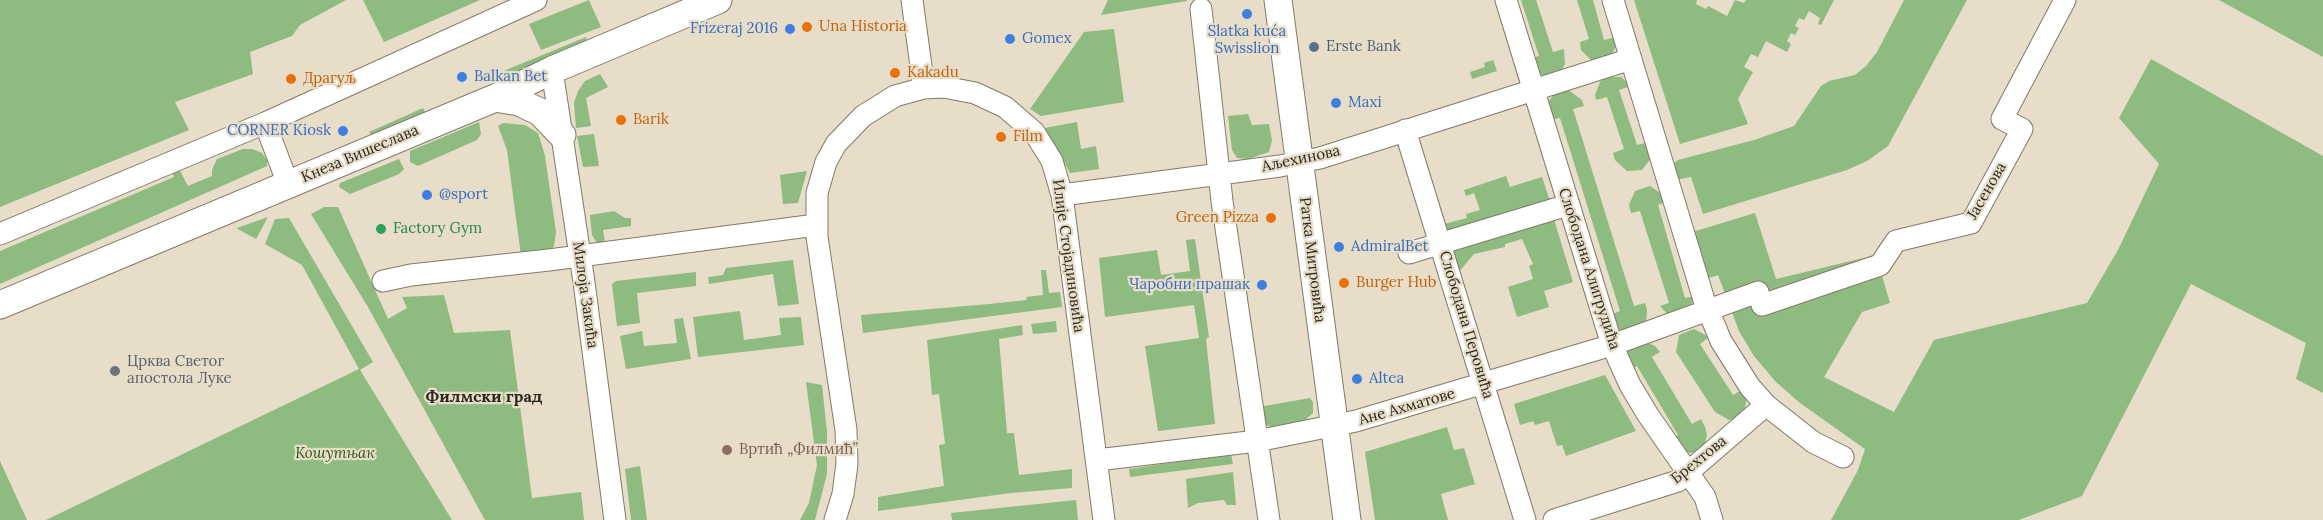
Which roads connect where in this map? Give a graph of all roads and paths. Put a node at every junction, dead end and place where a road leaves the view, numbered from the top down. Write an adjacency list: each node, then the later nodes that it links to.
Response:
1 (536, 0): 14 (street)
2 (718, 0): 10 (main road, Кнеза Вишеслава)
3 (912, 0): 11 (street)
4 (1278, 0): 17 (main road, Ратка Митровића)
5 (1506, 0): 12 (street, Слободана Алигрудића)
6 (1613, 0): 9 (street)
7 (2066, 0): 29 (street, Јасенова)
8 (1201, 9): 18 (street)
9 (1631, 59): 12 (street, Аљехинова); 29 (street)
10 (552, 70): 13 (main road, Кнеза Вишеслава); 16 (street, Милоја Закића)
11 (924, 88): 20 (street, Илије Стојадиновића); 22 (street, Илије Стојадиновића)
12 (1533, 90): 15 (street, Аљехинова); 21 (street, Слободана Алигрудића)
13 (495, 98): 16 (main road); 19 (main road, Кнеза Вишеслава)
14 (265, 123): 19 (street); 23 (street)
15 (1405, 130): 17 (street, Аљехинова); 24 (street, Слободана Перовића)
16 (562, 135): 26 (street, Милоја Закића)
17 (1299, 163): 18 (street, Аљехинова); 33 (main road, Ратка Митровића)
18 (1219, 174): 20 (street, Аљехинова); 34 (street)
19 (288, 184): 28 (main road, Кнеза Вишеслава)
20 (1062, 195): 36 (street, Илије Стојадиновића)
21 (1568, 205): 24 (street); 30 (street, Слободана Алигрудића)
22 (816, 225): 26 (street); 39 (street, Илије Стојадиновића)
23 (0, 234)
24 (1442, 243): 25 (street); 31 (street, Слободана Перовића)
25 (1409, 253)
26 (580, 255): 27 (street); 38 (street, Милоја Закића)
27 (382, 281)
28 (0, 305)
29 (1708, 312): 30 (street, Ане Ахматове); 32 (street)
30 (1612, 345): 31 (street, Ане Ахматове); 37 (street, Слободана Алигрудића)
31 (1483, 384): 33 (street, Ане Ахматове); 43 (street, Слободана Перовића)
32 (1766, 405): 35 (street); 37 (street, Брехтова)
33 (1334, 426): 34 (street, Ане Ахматове); 42 (main road, Ратка Митровића)
34 (1257, 441): 36 (street, Ане Ахматове); 41 (street)
35 (1843, 458)
36 (1097, 460): 40 (street, Илије Стојадиновића)
37 (1687, 474): 44 (street, Брехтова); 45 (street, Слободана Алигрудића)
38 (615, 520)
39 (835, 520)
40 (1104, 520)
41 (1269, 520)
42 (1347, 520)
43 (1526, 520)
44 (1554, 520)
45 (1712, 520)

